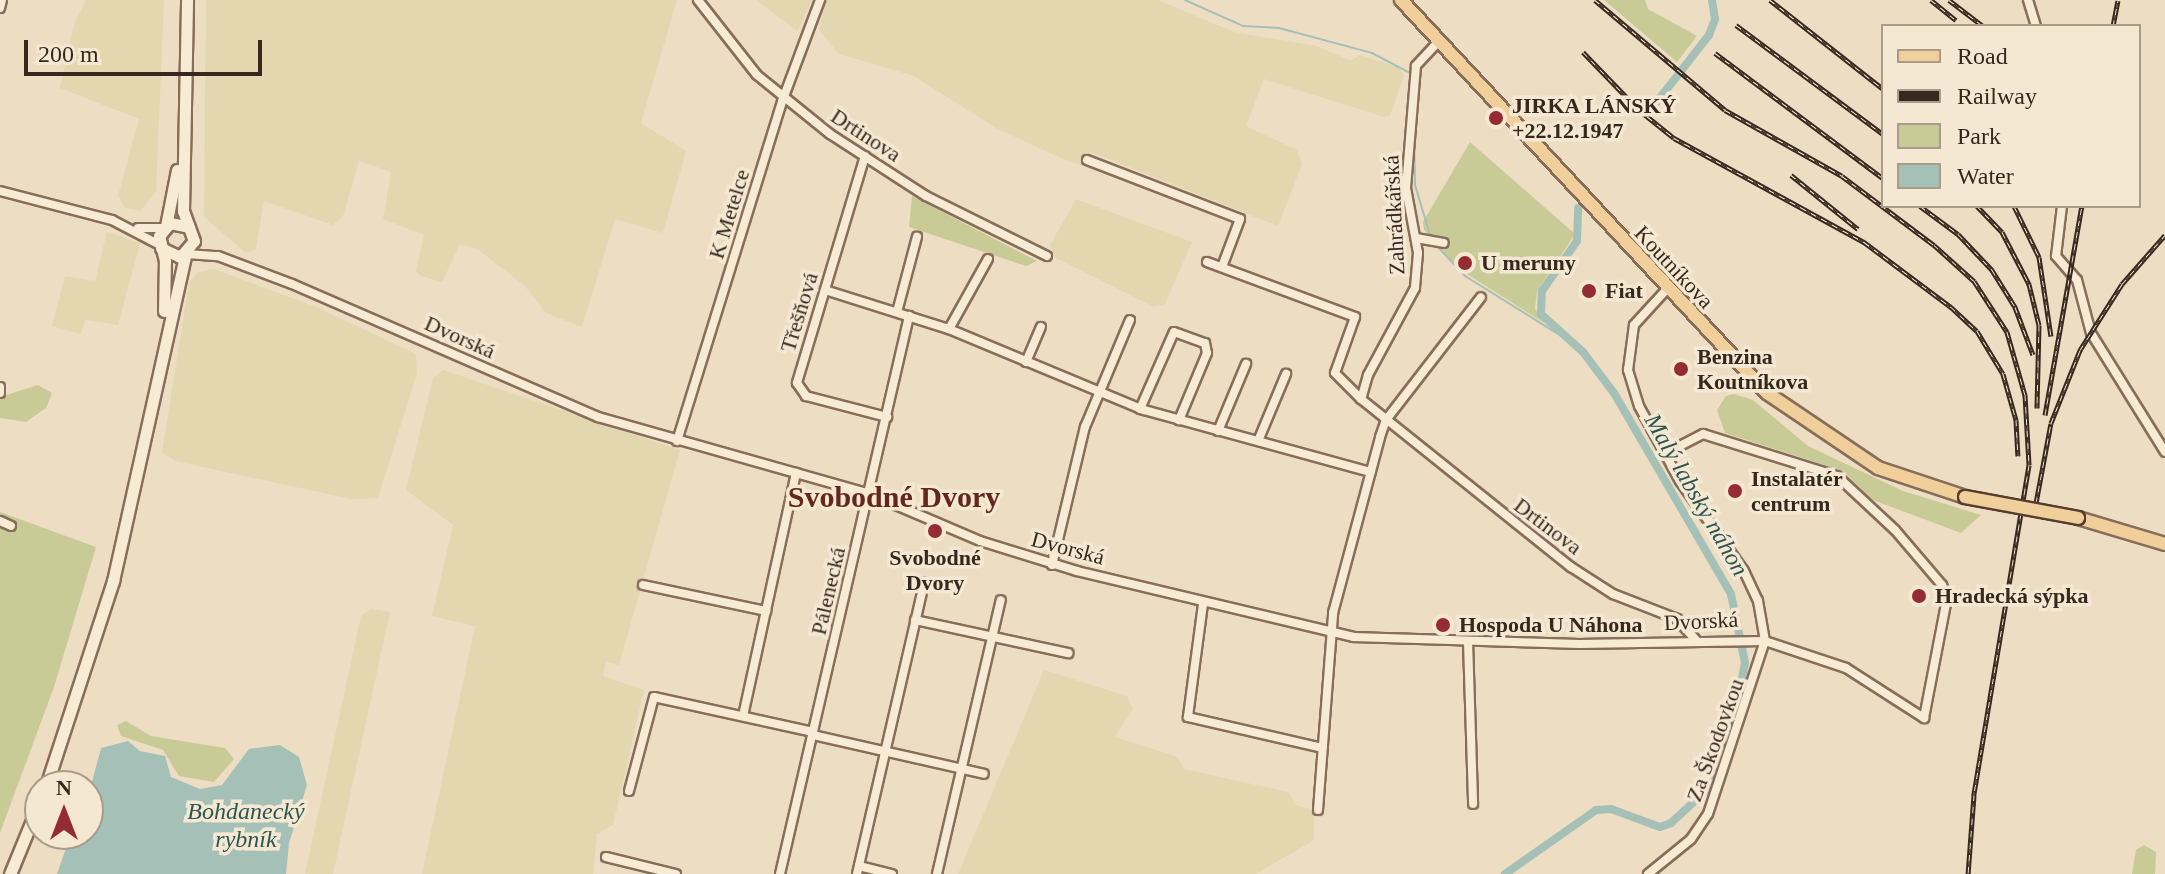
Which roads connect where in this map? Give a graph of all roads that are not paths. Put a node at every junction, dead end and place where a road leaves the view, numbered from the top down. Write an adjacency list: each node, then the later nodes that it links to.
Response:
1 (2, 0): 7 (street)
2 (187, 0): 11 (main road)
3 (698, 0): 10 (street, Drtinova)
4 (820, 0): 10 (street, K Metelce)
5 (1401, 0): 9 (main road, Koutníkova)
6 (2028, 0): 8 (street)
7 (0, 8)
8 (2035, 24)
9 (1439, 41): 20 (street, Zahrádkářská); 29 (main road, Koutníkova)
10 (783, 99): 12 (street, Drtinova); 48 (street, K Metelce)
11 (183, 130): 16 (main road); 18 (main road)
12 (865, 156): 25 (street, Drtinova); 30 (street, Třešňová)
13 (1087, 160): 28 (street)
14 (0, 191): 17 (street, Dvorská)
15 (2062, 208): 50 (street)
16 (164, 227): 17 (street, Dvorská); 18 (main road, Dvorská); 22 (main road)
17 (133, 228): 22 (street, Dvorská)
18 (191, 232): 23 (main road); 24 (street, Dvorská)
19 (917, 237): 32 (street)
20 (1416, 238): 21 (street); 42 (street, Zahrádkářská)
21 (1444, 243)
22 (160, 247): 23 (main road, Dvorská); 37 (main road)
23 (186, 254): 24 (street, Dvorská); 37 (main road)
24 (218, 256): 48 (street, Dvorská)
25 (1047, 256)
26 (988, 259): 36 (street)
27 (1207, 262): 28 (street)
28 (1222, 267): 42 (street)
29 (1667, 289): 51 (street, Za Škodovkou); 57 (main road, Koutníkova, bridge)
30 (825, 290): 32 (street); 44 (street, Třešňová)
31 (1481, 297): 46 (street)
32 (897, 312): 33 (street)
33 (909, 316): 36 (street); 44 (street, Pálenecká)
34 (1130, 320): 41 (street)
35 (1041, 327): 38 (street)
36 (949, 329): 38 (street)
37 (161, 352): 78 (main road)
38 (1026, 362): 41 (street)
39 (1246, 364): 47 (street)
40 (1286, 374): 49 (street)
41 (1099, 393): 43 (street); 58 (street)
42 (1361, 399): 46 (street)
43 (1140, 409): 45 (street); 45 (street)
44 (887, 417): 54 (street, Pálenecká)
45 (1179, 420): 47 (street)
46 (1386, 420): 52 (street); 68 (street, Drtinova)
47 (1218, 431): 49 (street)
48 (677, 441): 53 (street, Dvorská)
49 (1258, 441): 52 (street)
50 (2165, 452)
51 (1666, 453): 69 (street, Za Škodovkou); 69 (street)
52 (1371, 472): 65 (street)
53 (796, 473): 54 (street, Dvorská); 63 (street)
54 (870, 494): 58 (street, Dvorská); 74 (street, Pálenecká)
55 (0, 521): 56 (street)
56 (11, 526)
57 (2165, 544)
58 (1052, 565): 62 (street, Dvorská)
59 (924, 583): 64 (street)
60 (643, 585): 63 (street)
61 (1001, 600): 66 (street)
62 (1203, 604): 65 (street, Dvorská); 75 (street)
63 (766, 611): 73 (street)
64 (915, 620): 66 (street); 76 (street)
65 (1330, 633): 67 (street, Dvorská); 75 (street)
66 (993, 636): 70 (street); 77 (street)
67 (1468, 641): 68 (street, Dvorská); 81 (street)
68 (1697, 641): 69 (street, Dvorská)
69 (1765, 641): 91 (street, Za Škodovkou)
70 (1057, 650): 71 (street); 72 (street)
71 (1068, 653)
72 (1054, 664)
73 (743, 716): 74 (street); 80 (street)
74 (813, 733): 76 (street); 88 (street, Pálenecká)
75 (1322, 748): 82 (street)
76 (886, 751): 77 (street); 85 (street)
77 (962, 769): 79 (street); 90 (street)
78 (51, 770)
79 (984, 774)
80 (629, 791)
81 (1473, 804)
82 (1318, 810)
83 (24, 840): 86 (main road)
84 (606, 857): 87 (street)
85 (858, 870): 89 (street)
86 (10, 874)
87 (676, 874)
88 (780, 874)
89 (892, 874)
90 (937, 874)
91 (1648, 874)

